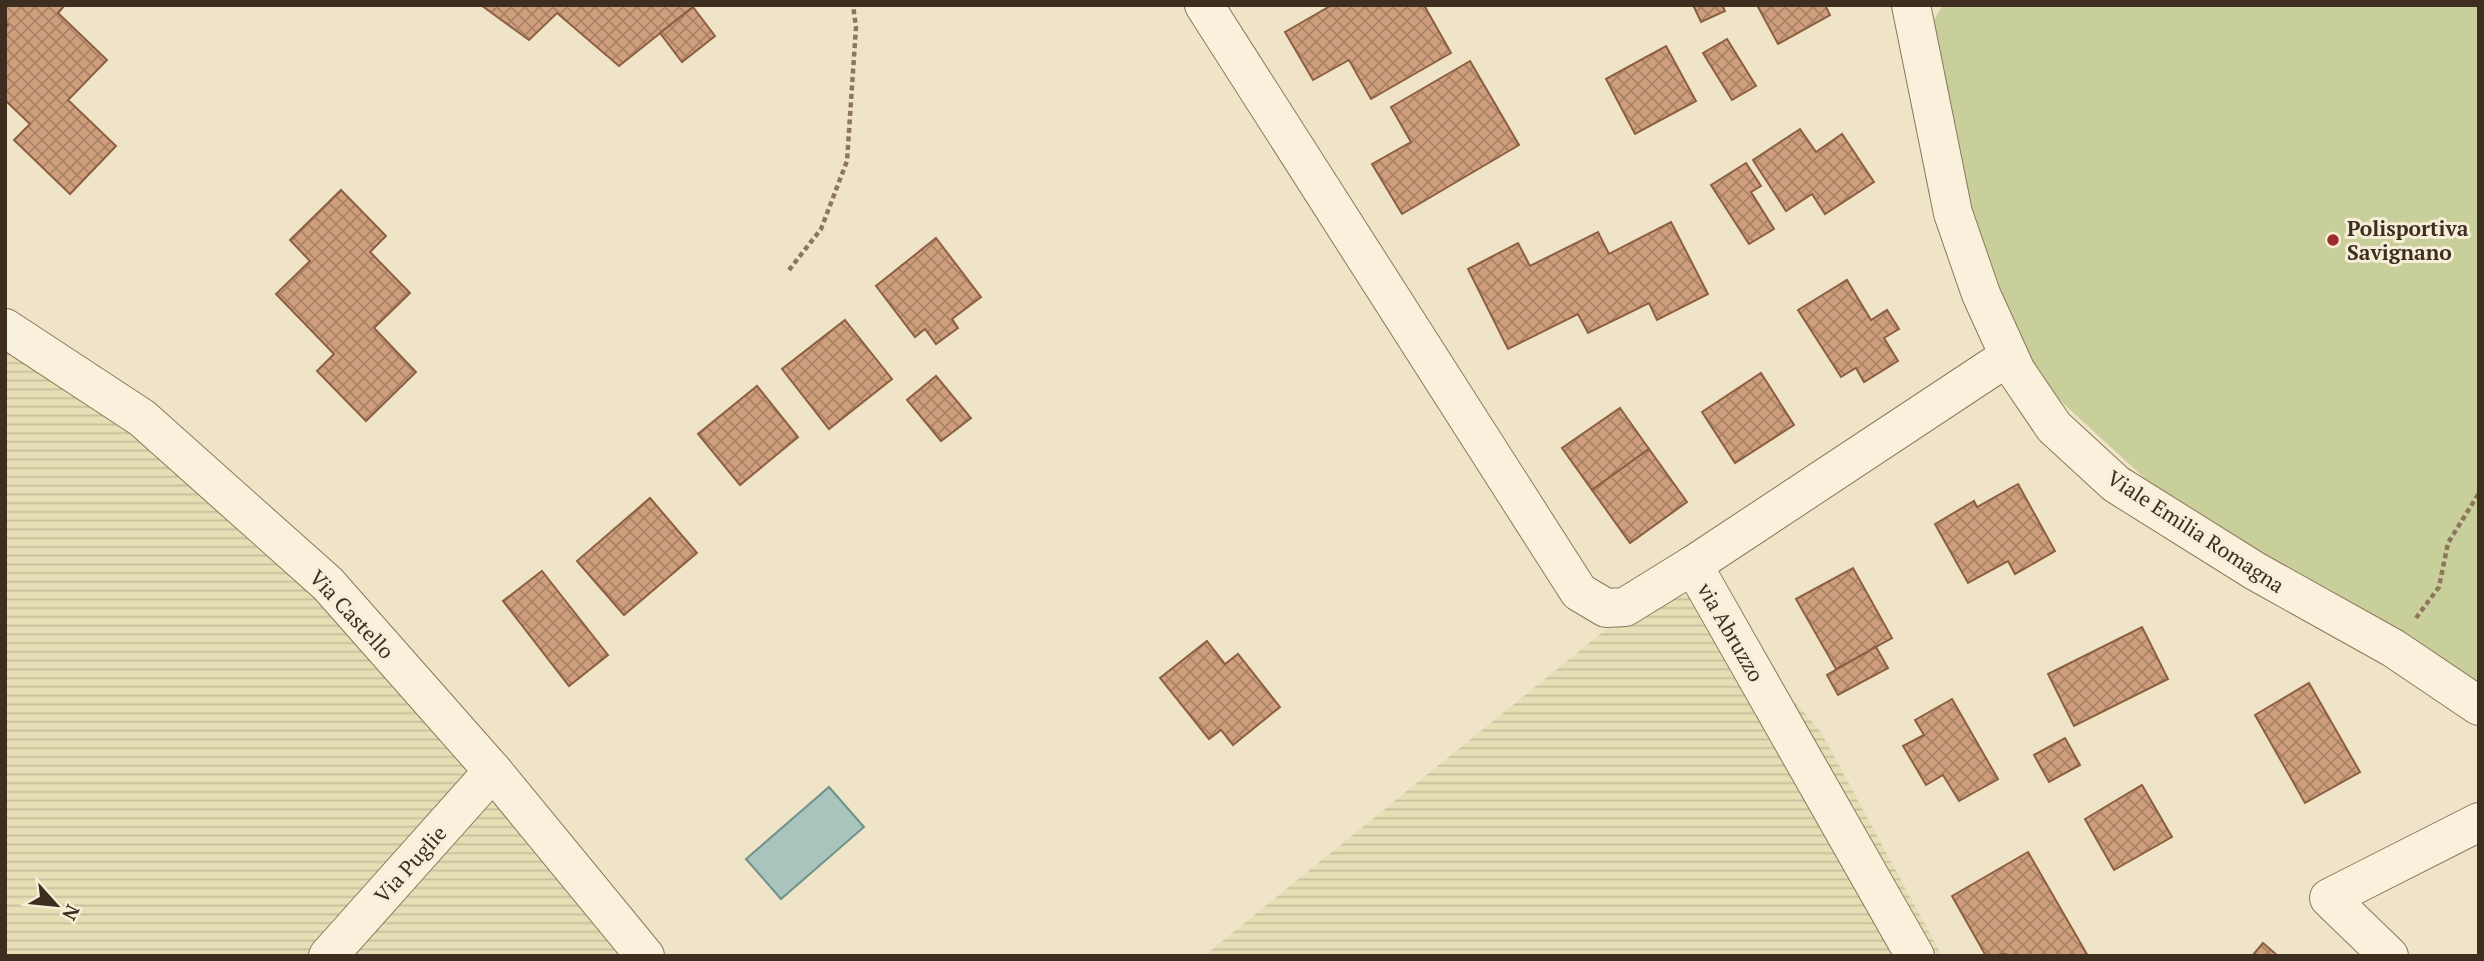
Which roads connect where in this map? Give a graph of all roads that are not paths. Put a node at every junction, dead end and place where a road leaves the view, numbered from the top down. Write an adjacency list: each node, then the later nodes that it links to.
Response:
1 (1204, 5): 5 (street)
2 (1911, 5): 4 (street, Viale Emilia Romagna)
3 (5, 328): 7 (street, Via Castello)
4 (2009, 356): 5 (street, via Abruzzo); 6 (street, Viale Emilia Romagna)
5 (1693, 565): 11 (street, via Abruzzo)
6 (2479, 706)
7 (493, 771): 9 (street, Via Puglie); 10 (street, Via Castello)
8 (2479, 821): 12 (street)
9 (328, 956)
10 (645, 956)
11 (1916, 956)
12 (2389, 956)

